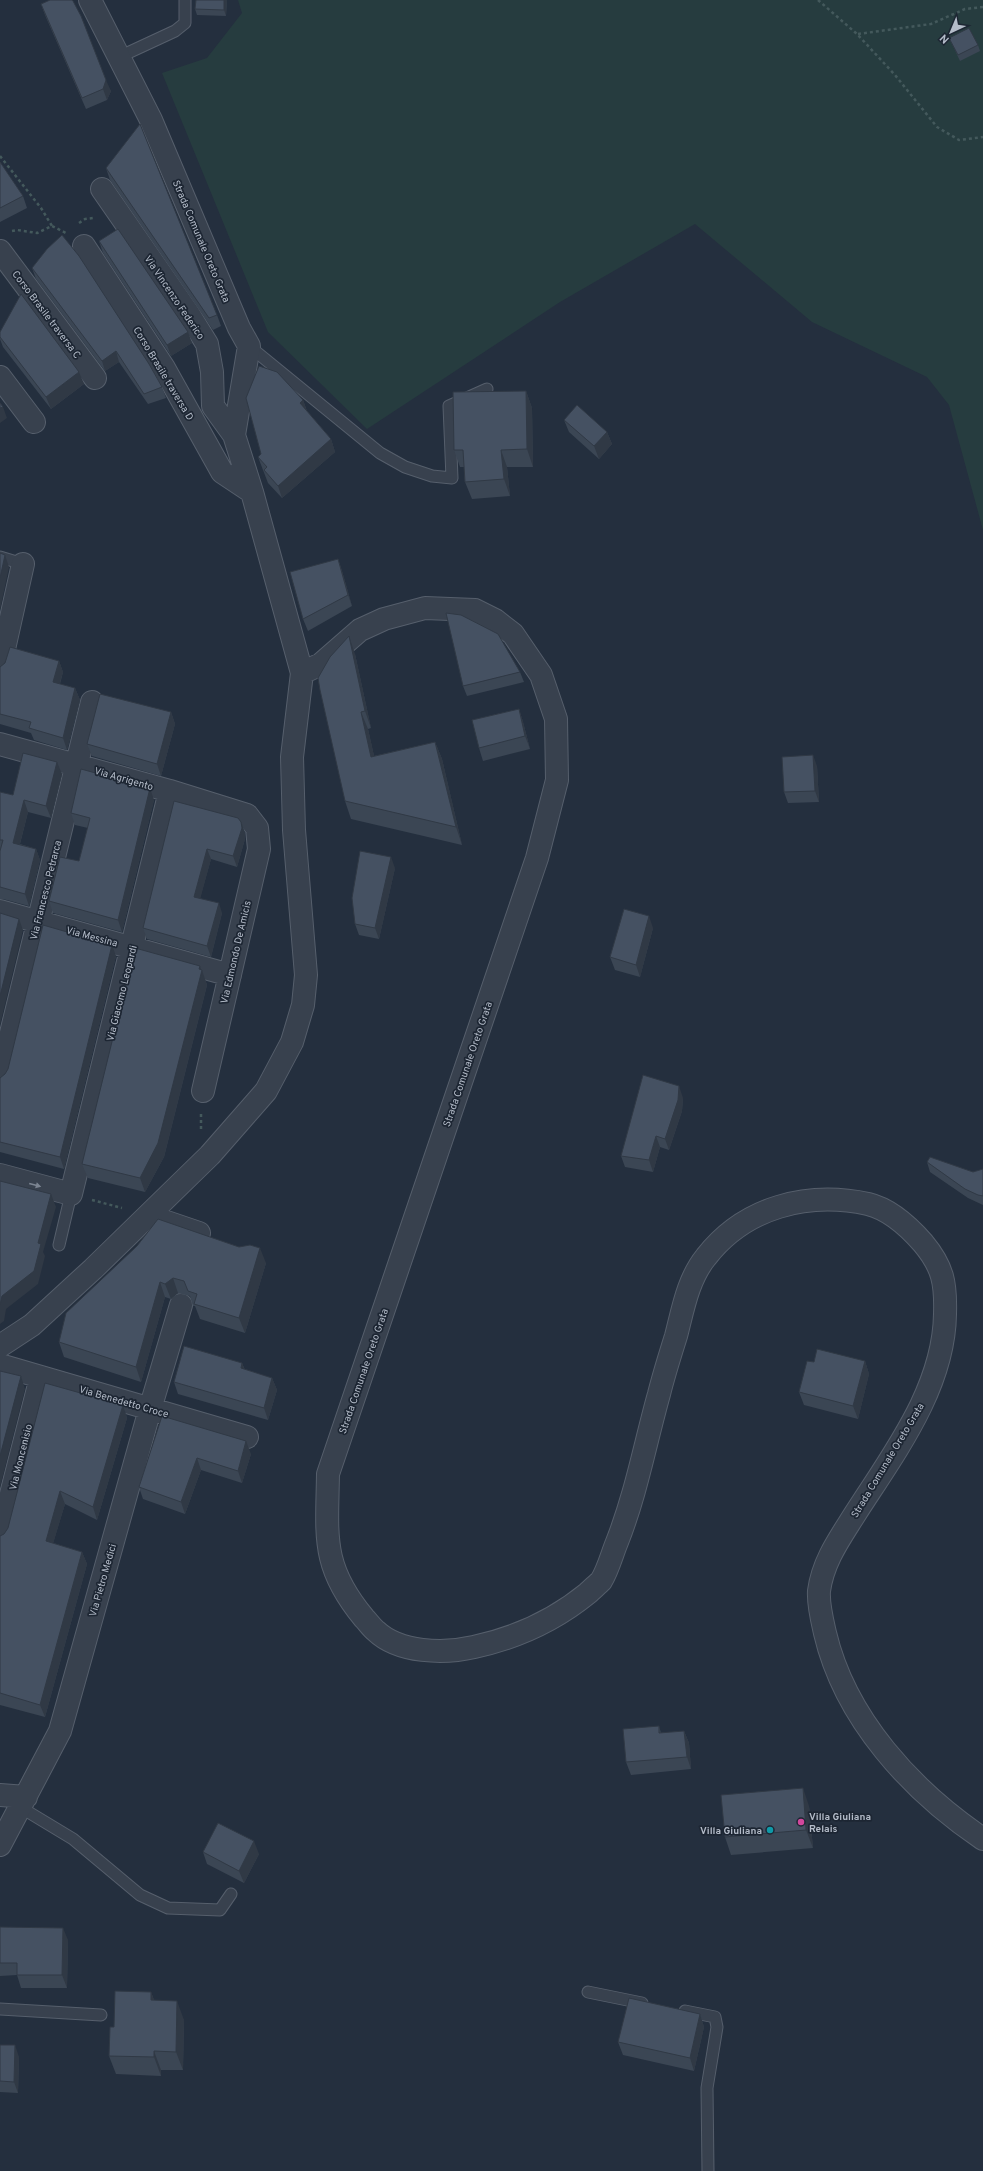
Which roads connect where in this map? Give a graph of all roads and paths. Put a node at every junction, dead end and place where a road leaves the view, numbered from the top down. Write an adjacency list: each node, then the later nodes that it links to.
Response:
1 (90, 0): 6 (street, Strada Comunale Oreto Grata)
2 (185, 0): 6 (lane)
3 (818, 0): 5 (path)
4 (983, 7): 5 (path)
5 (857, 34): 7 (path)
6 (119, 57): 13 (street, Strada Comunale Oreto Grata)
7 (983, 137)
8 (0, 156): 10 (path)
9 (102, 189): 18 (street, Via Vincenzo Federico)
10 (52, 226): 11 (path); 12 (path)
11 (3, 242): 15 (street, Corso Brasile traversa C)
12 (84, 246): 19 (street, Corso Brasile traversa D)
13 (249, 346): 16 (lane); 18 (street)
14 (0, 377): 17 (street)
15 (95, 378)
16 (487, 389)
17 (34, 422)
18 (234, 435): 19 (street)
19 (252, 492): 23 (street)
20 (0, 557): 21 (lane)
21 (23, 564): 22 (street)
22 (0, 667)
23 (302, 673): 35 (street); 50 (street, Strada Comunale Oreto Grata)
24 (92, 702): 26 (street, Via Francesco Petrarca)
25 (0, 744): 26 (street, Via Agrigento)
26 (76, 765): 27 (street, Via Agrigento); 30 (street, Via Francesco Petrarca)
27 (170, 791): 28 (street, Via Agrigento); 31 (street, Via Giacomo Leopardi)
28 (247, 815): 32 (street, Via Edmondo De Amicis)
29 (0, 911): 30 (street, Via Messina)
30 (37, 921): 31 (street, Via Messina); 33 (street, Via Francesco Petrarca)
31 (132, 947): 32 (street, Via Messina); 37 (street, Via Giacomo Leopardi)
32 (230, 974): 34 (street, Via Edmondo De Amicis)
33 (0, 1078)
34 (203, 1091): 35 (path)
35 (210, 1155): 38 (street)
36 (0, 1175): 37 (street, one-way to 37)
37 (70, 1194): 38 (path); 40 (lane)
38 (149, 1216): 39 (street); 42 (street)
39 (220, 1241)
40 (59, 1245)
41 (181, 1306): 45 (street, Via Pietro Medici)
42 (0, 1346)
43 (0, 1365): 44 (street, Via Benedetto Croce)
44 (41, 1377): 45 (street, Via Benedetto Croce); 47 (street, Via Moncenisio)
45 (150, 1409): 46 (street, Via Benedetto Croce); 49 (street, Via Pietro Medici)
46 (248, 1437)
47 (0, 1537)
48 (0, 1796): 49 (street)
49 (23, 1802): 51 (street, Via Pietro Medici); 52 (lane)
50 (983, 1839)
51 (0, 1845)
52 (231, 1894)
53 (588, 1992): 54 (lane)
54 (655, 2005)
55 (670, 2008): 58 (lane)
56 (0, 2009): 57 (lane)
57 (101, 2015)
58 (708, 2171)

